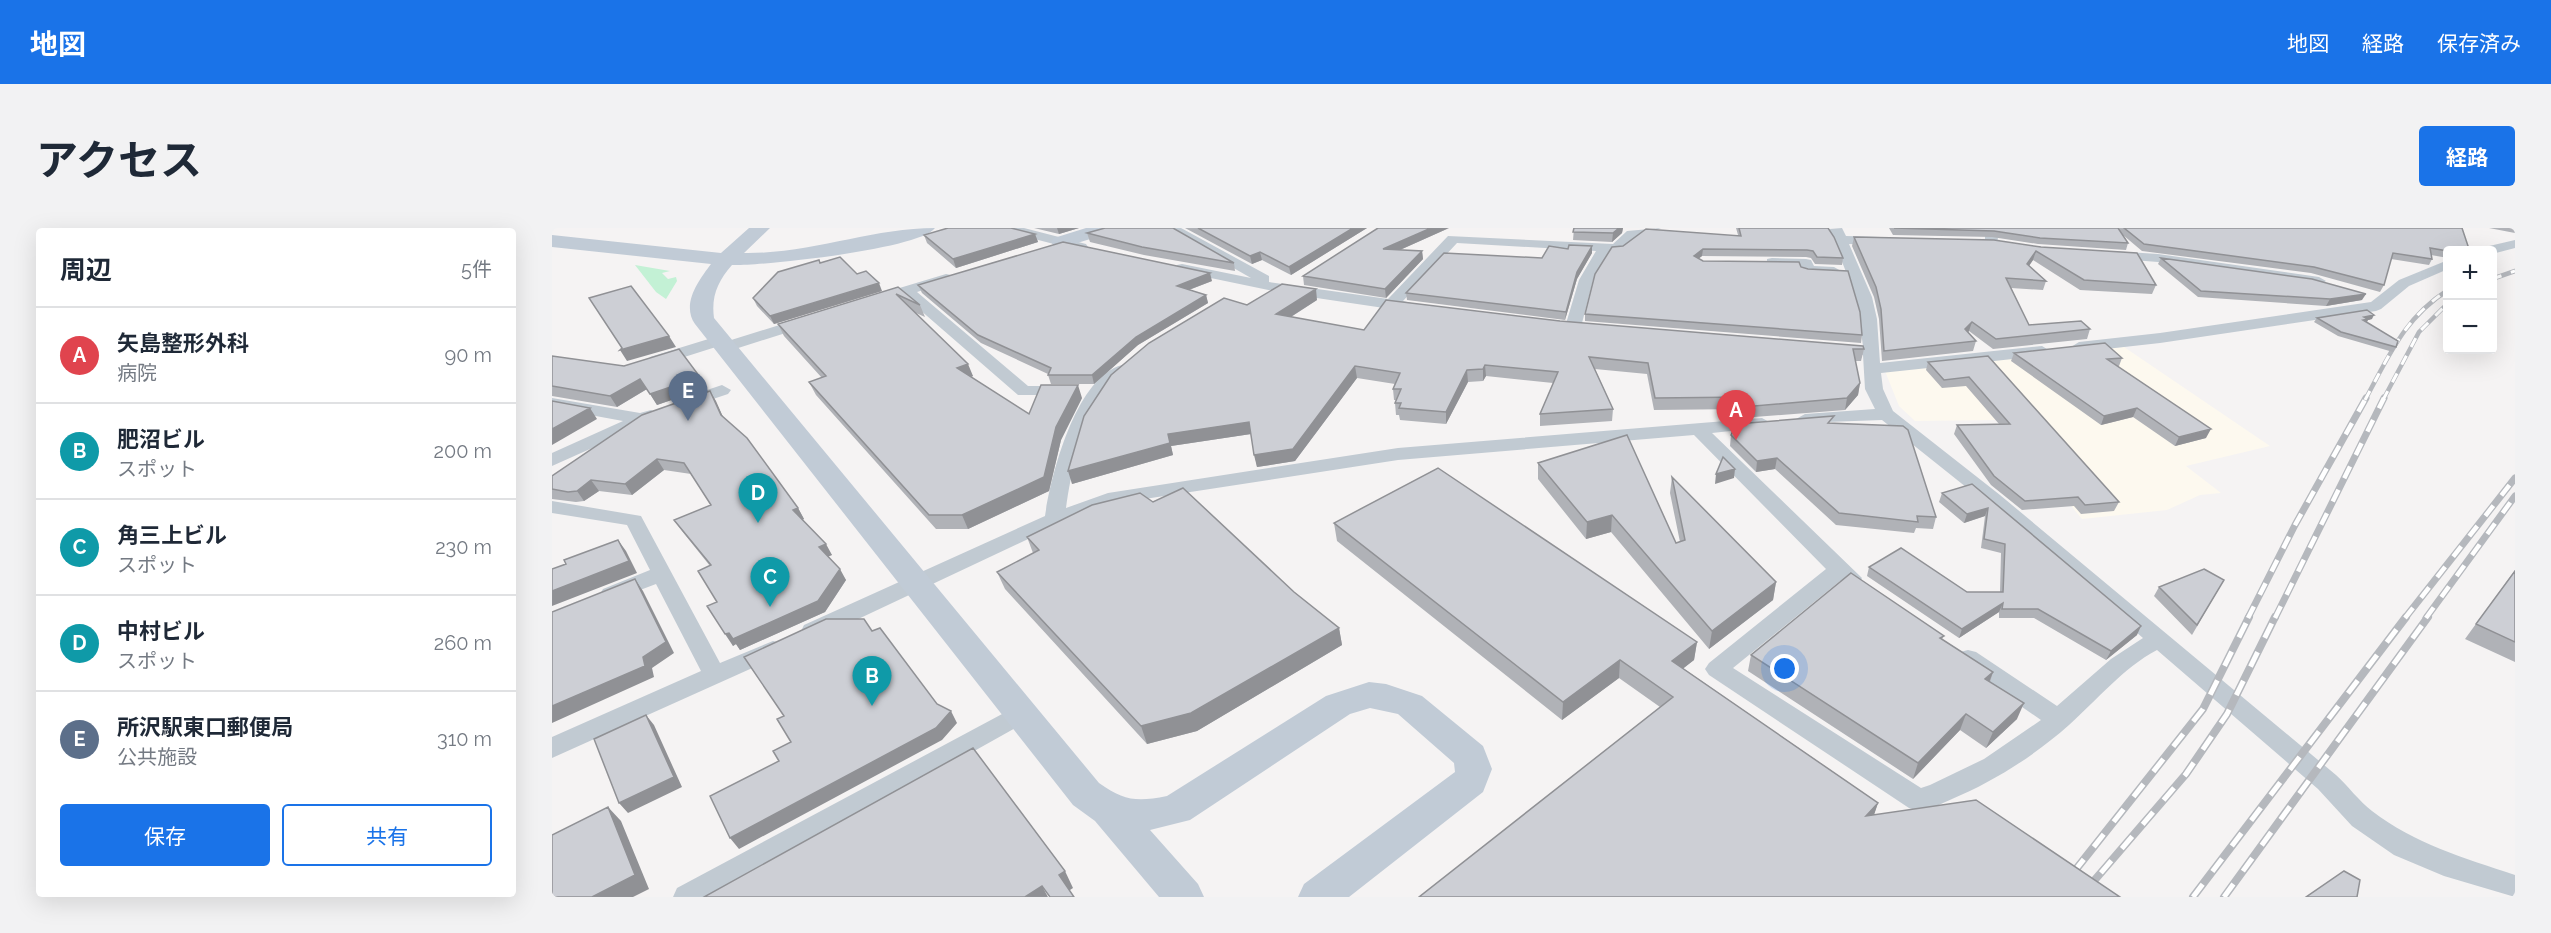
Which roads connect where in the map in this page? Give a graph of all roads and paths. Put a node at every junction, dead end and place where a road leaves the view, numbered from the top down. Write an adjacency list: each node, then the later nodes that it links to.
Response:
1 (760, 228): 19 (street)
2 (925, 228): 19 (street)
3 (1008, 228): 10 (street)
4 (1106, 228): 10 (street)
5 (1171, 228): 28 (street)
6 (1654, 228): 14 (street)
7 (1992, 228): 12 (street)
8 (1839, 234): 11 (street); 23 (street)
9 (552, 241): 19 (street)
10 (1061, 242): 16 (street); 17 (street)
11 (1902, 242)
12 (1993, 244)
13 (2515, 244): 15 (street)
14 (1606, 247): 34 (street); 37 (street)
15 (2497, 248)
16 (1095, 250)
17 (1029, 252)
18 (2097, 254): 27 (street)
19 (728, 259): 38 (street)
20 (1760, 262): 23 (street)
21 (1164, 265): 26 (street)
22 (2443, 266): 32 (street)
23 (1855, 272): 40 (street)
24 (958, 274): 29 (street)
25 (1302, 277): 28 (street)
26 (1256, 284): 28 (street); 31 (street)
27 (2331, 285)
28 (1283, 289): 34 (street)
29 (907, 291): 33 (street); 45 (street)
30 (2362, 293): 32 (street)
31 (1237, 296)
32 (2383, 299): 43 (street)
33 (861, 305)
34 (1391, 305): 35 (street)
35 (1423, 309)
36 (828, 315): 38 (street)
37 (1573, 327)
38 (724, 344): 42 (street); 55 (street)
39 (1815, 347): 40 (street)
40 (1872, 351): 43 (street)
41 (1134, 359): 45 (street)
42 (641, 366)
43 (1873, 369): 47 (street)
44 (722, 390): 48 (street)
45 (1100, 391): 52 (street)
46 (552, 403): 48 (street)
47 (1886, 414): 49 (street); 58 (street)
48 (642, 418): 50 (street)
49 (1699, 430): 52 (street); 53 (street)
50 (552, 460)
51 (552, 507): 54 (street)
52 (1055, 519): 55 (street)
53 (1839, 570): 56 (street); 62 (street)
54 (660, 574): 57 (street); 60 (street)
55 (914, 584): 60 (street); 61 (street)
56 (1868, 590)
57 (595, 600)
58 (2159, 639): 62 (street); 65 (street)
59 (1954, 648): 62 (street)
60 (715, 675): 63 (street)
61 (1019, 714): 64 (street); 66 (street)
62 (2058, 720)
63 (552, 748)
64 (1108, 810): 67 (street); 68 (street)
65 (2515, 887)
66 (687, 897)
67 (1184, 897)
68 (1318, 897)

